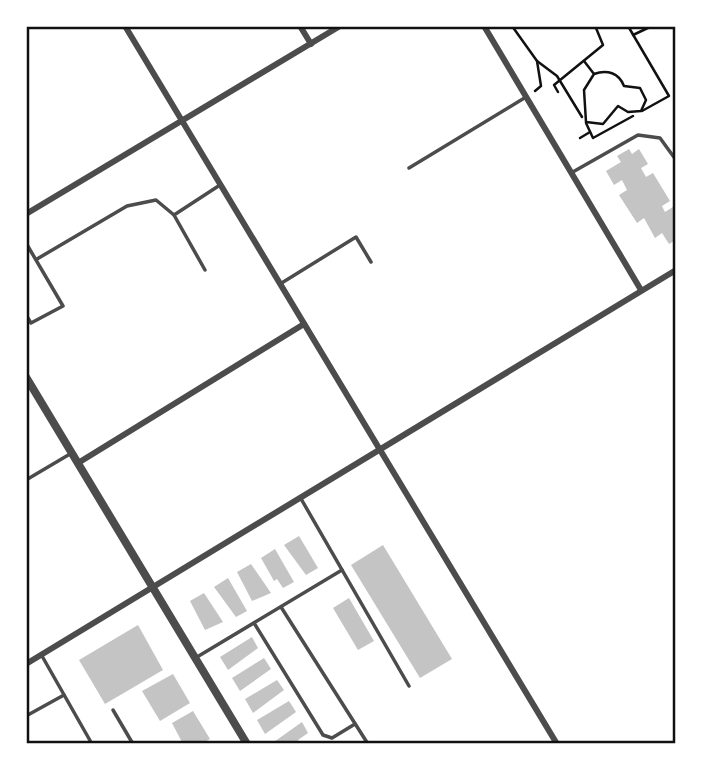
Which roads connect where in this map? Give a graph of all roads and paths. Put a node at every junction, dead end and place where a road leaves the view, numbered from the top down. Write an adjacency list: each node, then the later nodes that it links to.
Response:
1 (125, 26): 21 (street)
2 (300, 26): 10 (street)
3 (340, 26): 10 (street)
4 (484, 26): 17 (street)
5 (512, 26): 11 (path)
6 (600, 26): 12 (path)
7 (628, 26): 9 (path)
8 (652, 26): 9 (path)
9 (634, 35): 18 (path)
10 (310, 44): 21 (street)
11 (537, 61): 14 (path); 15 (path)
12 (584, 61): 13 (path); 14 (path)
13 (594, 74): 18 (path); 20 (path)
14 (560, 80): 16 (path); 20 (path)
15 (537, 90)
16 (558, 92)
17 (526, 97): 26 (lane); 27 (street)
18 (641, 111): 19 (path); 20 (path)
19 (633, 116): 22 (path); 23 (path)
20 (584, 120): 23 (path)
21 (183, 122): 28 (street); 29 (street)
22 (637, 123)
23 (590, 132): 24 (path)
24 (580, 138)
25 (676, 160): 27 (lane)
26 (409, 168)
27 (571, 173): 37 (street)
28 (220, 185): 30 (lane); 36 (street)
29 (26, 214)
30 (174, 215): 32 (lane); 34 (lane)
31 (26, 243): 32 (lane)
32 (37, 259): 38 (lane)
33 (371, 262): 36 (lane)
34 (205, 270)
35 (676, 270): 37 (street)
36 (280, 284): 39 (street)
37 (640, 290): 41 (street)
38 (26, 315)
39 (304, 324): 41 (street); 43 (street)
40 (26, 377): 42 (street)
41 (379, 448): 45 (street); 62 (street)
42 (72, 453): 43 (street); 44 (lane)
43 (78, 463): 47 (street)
44 (26, 480)
45 (300, 497): 46 (lane); 47 (street)
46 (342, 570): 48 (lane); 53 (lane)
47 (153, 588): 50 (street); 51 (street)
48 (281, 607): 49 (lane); 57 (lane)
49 (254, 623): 51 (lane); 57 (lane)
50 (42, 656): 52 (street); 54 (lane)
51 (195, 658): 60 (street)
52 (26, 664)
53 (409, 685)
54 (64, 695): 56 (lane); 58 (lane)
55 (113, 710): 59 (lane)
56 (26, 716)
57 (355, 724): 61 (lane)
58 (92, 744)
59 (134, 744)
60 (247, 744)
61 (368, 744)
62 (557, 744)

